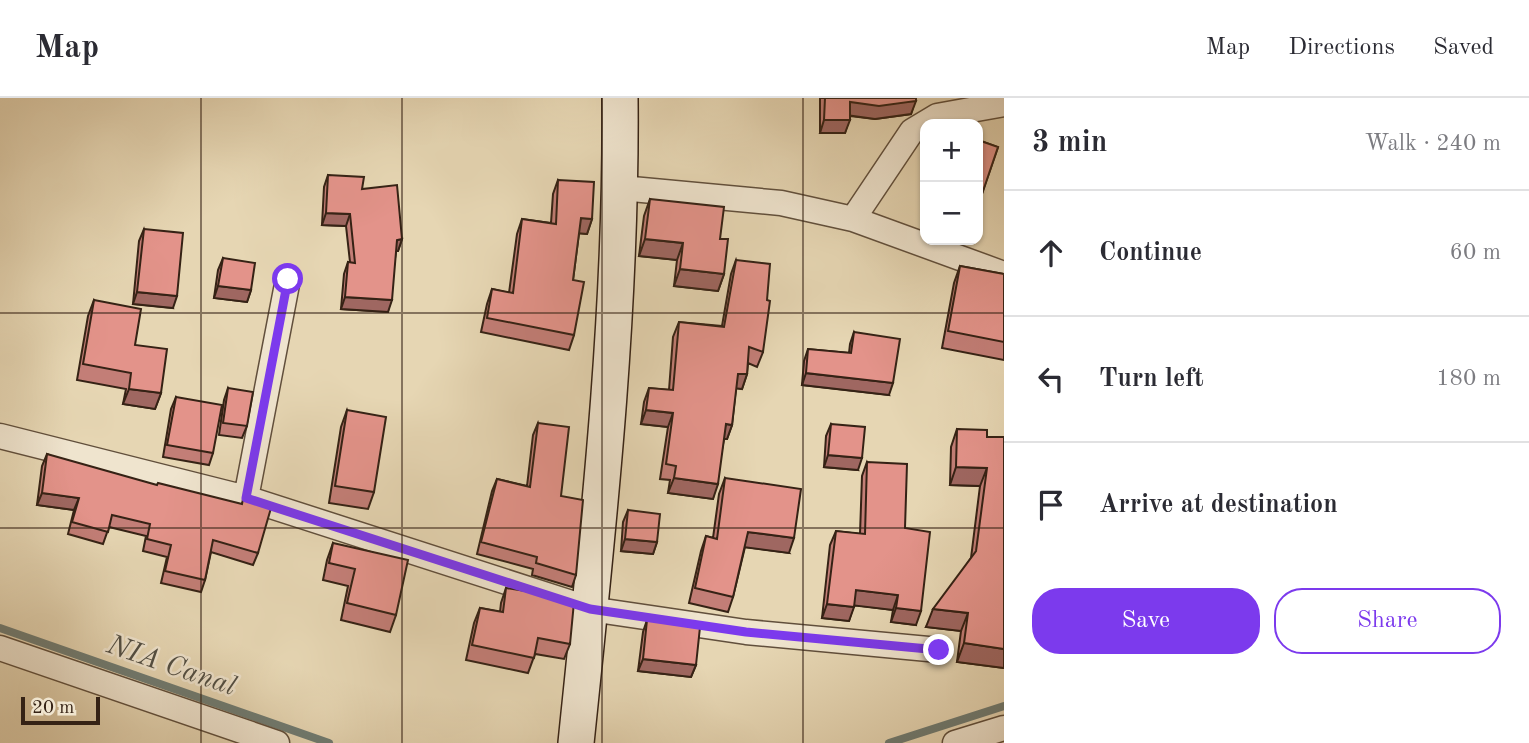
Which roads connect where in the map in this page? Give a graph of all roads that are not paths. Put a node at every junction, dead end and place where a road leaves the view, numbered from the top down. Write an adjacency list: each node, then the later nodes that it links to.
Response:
1 (620, 98): 3 (main road)
2 (1004, 104): 4 (street)
3 (621, 188): 4 (street); 9 (main road)
4 (853, 219): 5 (street)
5 (1004, 274)
6 (288, 279): 8 (street)
7 (0, 436): 8 (street)
8 (246, 498): 9 (street)
9 (590, 609): 11 (street); 14 (main road)
10 (0, 648): 13 (street)
11 (939, 650)
12 (1004, 727): 15 (street)
13 (277, 743)
14 (576, 743)
15 (955, 743)

